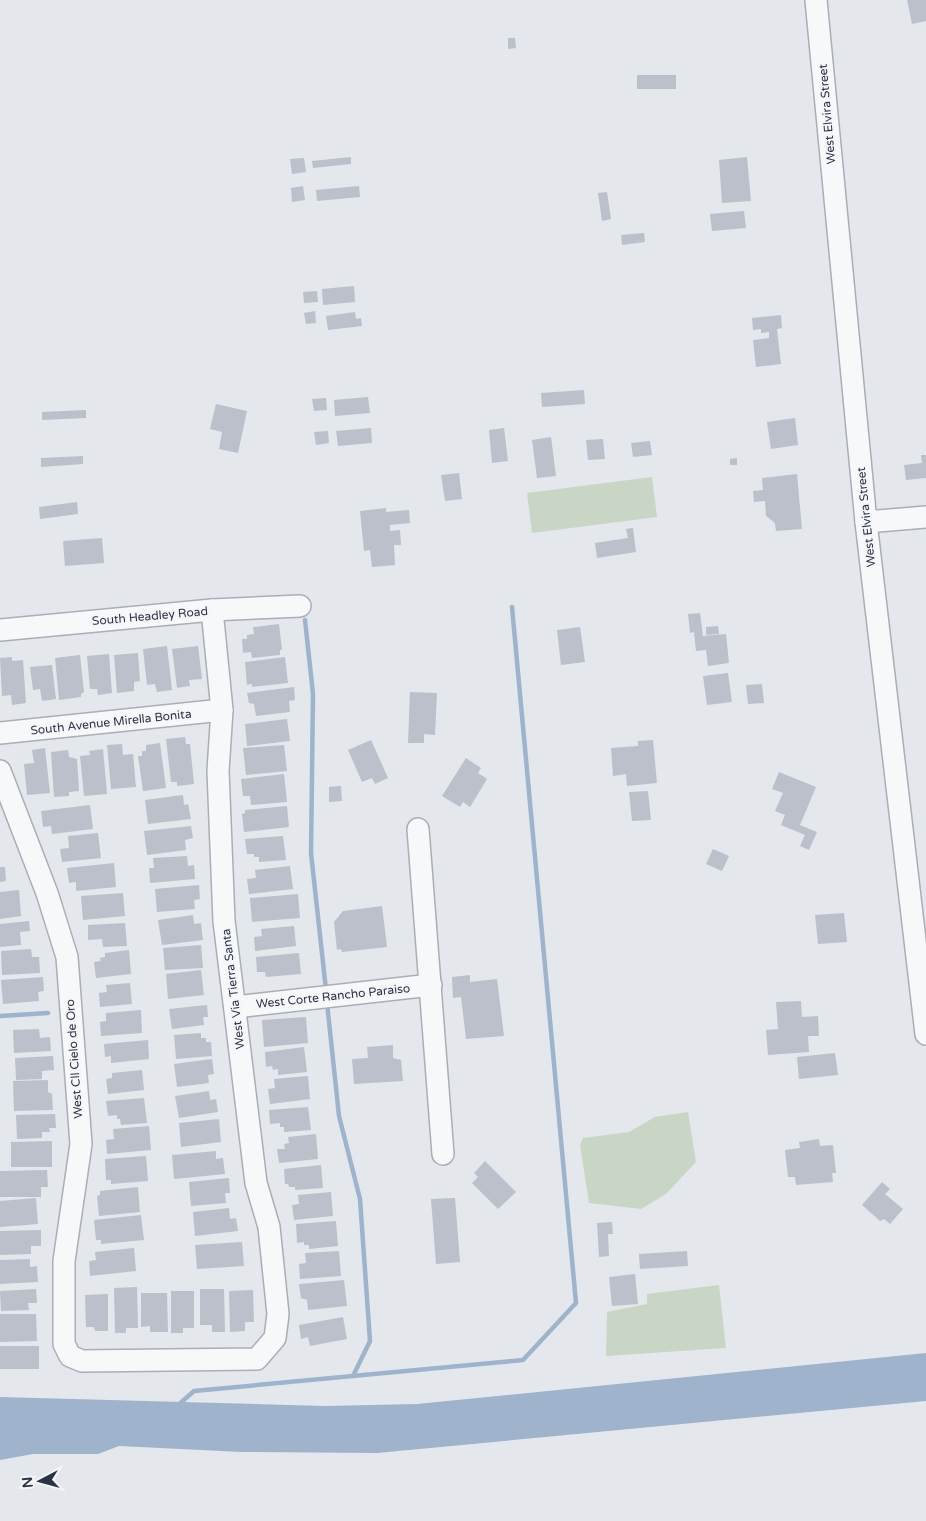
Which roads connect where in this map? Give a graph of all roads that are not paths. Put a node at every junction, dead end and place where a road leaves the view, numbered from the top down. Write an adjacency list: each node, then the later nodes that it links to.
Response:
1 (816, 0): 3 (street, West Elvira Street)
2 (926, 517): 3 (street)
3 (866, 522): 13 (street, West Elvira Street)
4 (300, 606): 5 (street, South Headley Road)
5 (212, 610): 6 (street, South Headley Road); 7 (street, West Via Tierra Santa)
6 (0, 630)
7 (222, 710): 8 (street, South Avenue Mirella Bonita); 12 (street, West Via Tierra Santa)
8 (0, 733)
9 (0, 771): 15 (street, West Cll Cielo de Oro)
10 (418, 829): 11 (street)
11 (431, 985): 12 (street, West Corte Rancho Paraiso); 14 (street)
12 (235, 1007): 15 (street, West Via Tierra Santa)
13 (926, 1034)
14 (442, 1154)
15 (257, 1359)

